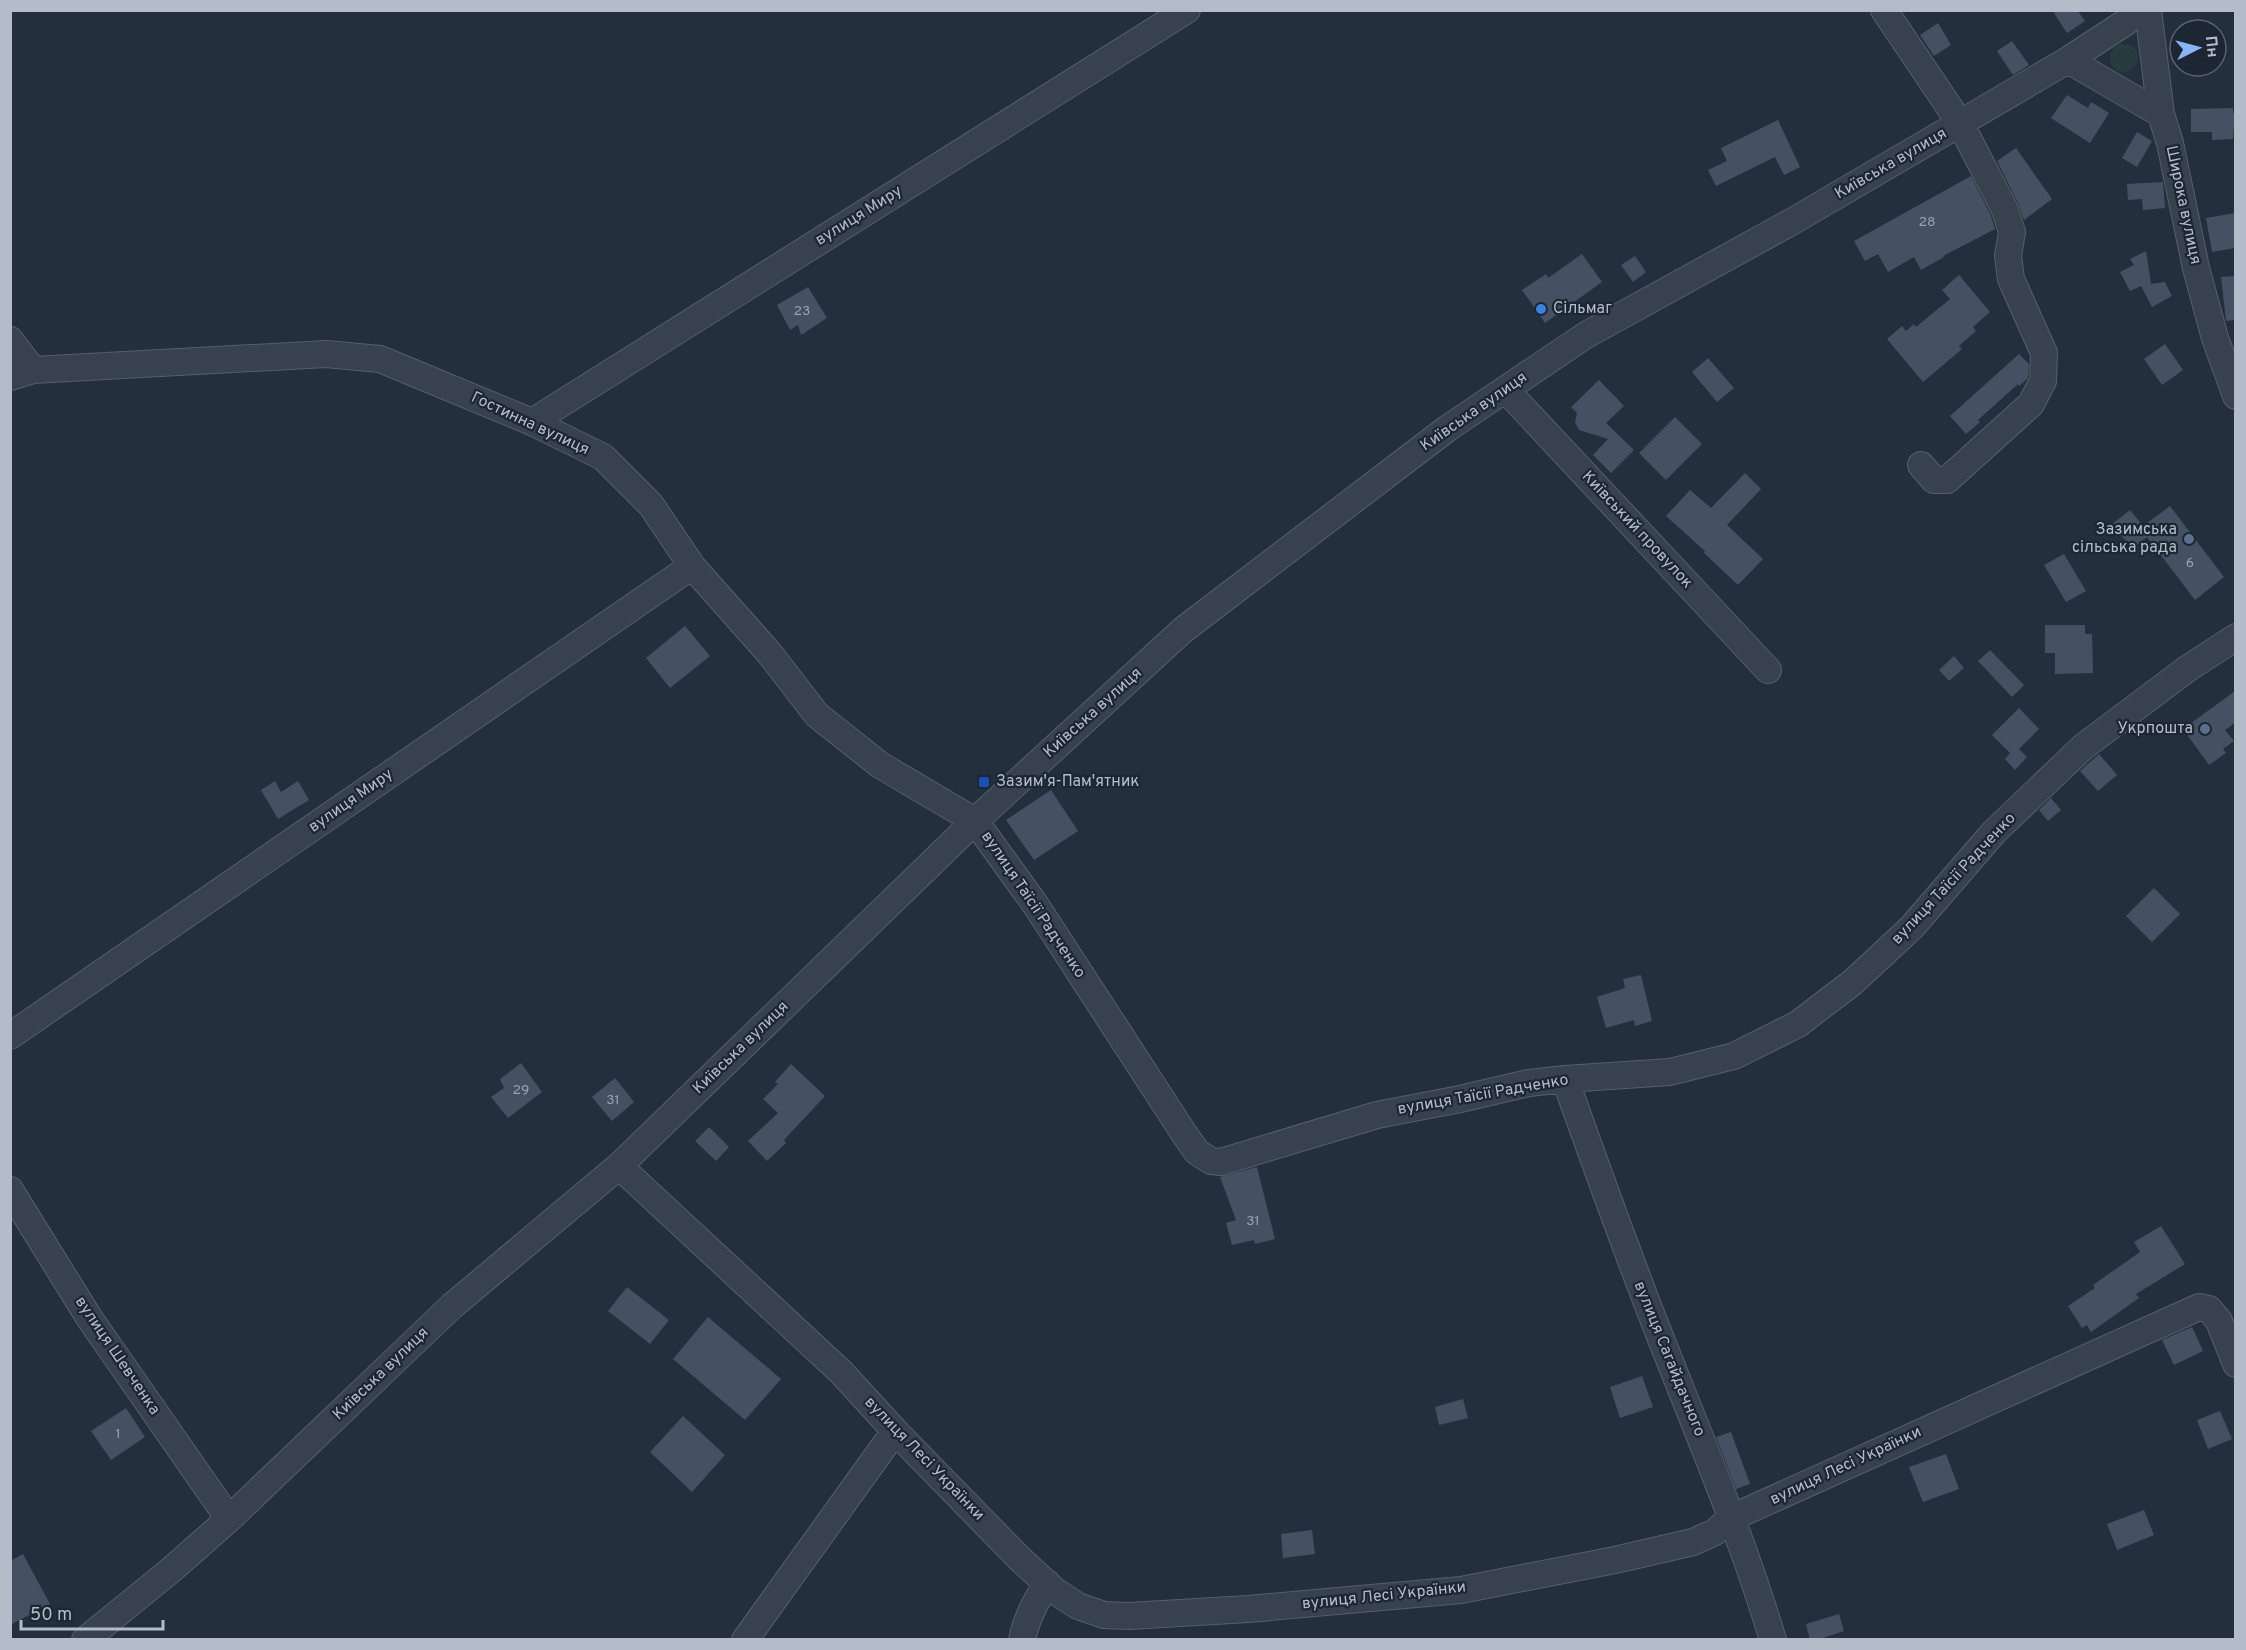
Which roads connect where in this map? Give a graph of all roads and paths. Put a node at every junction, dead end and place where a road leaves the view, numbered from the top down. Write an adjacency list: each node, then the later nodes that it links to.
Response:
1 (1186, 10): 12 (street, вулиця Миру)
2 (1884, 10): 7 (street)
3 (2136, 10): 5 (street, Київська вулиця)
4 (2148, 10): 6 (street, Широка вулиця)
5 (2068, 60): 6 (street); 7 (street, Київська вулиця)
6 (2161, 114): 11 (street, Широка вулиця)
7 (1960, 123): 10 (street, Київська вулиця); 13 (street)
8 (10, 340): 9 (street)
9 (22, 374): 12 (street, Гостинна вулиця)
10 (1506, 390): 16 (street, Київський провулок); 17 (street, Київська вулиця)
11 (2235, 396)
12 (532, 422): 14 (street, Гостинна вулиця)
13 (1921, 465)
14 (692, 566): 17 (street, Гостинна вулиця); 18 (street, вулиця Миру)
15 (2235, 637): 19 (street, вулиця Таїсії Радченко)
16 (1768, 670)
17 (975, 820): 19 (street, вулиця Таїсії Радченко); 20 (street, Київська вулиця)
18 (10, 1036)
19 (1565, 1079): 24 (street, вулиця Сагайдачного)
20 (619, 1166): 23 (street, вулиця Лесі Українки); 25 (street, Київська вулиця)
21 (10, 1190): 25 (street, вулиця Шевченка)
22 (2235, 1364): 24 (street, вулиця Лесі Українки)
23 (895, 1431): 26 (street, вулиця Лесі Українки); 28 (street)
24 (1731, 1518): 26 (street, вулиця Лесі Українки); 30 (street, вулиця Сагайдачного)
25 (229, 1519): 27 (street, Київська вулиця)
26 (1047, 1584): 29 (street)
27 (84, 1640)
28 (745, 1640)
29 (1022, 1640)
30 (1773, 1640)

